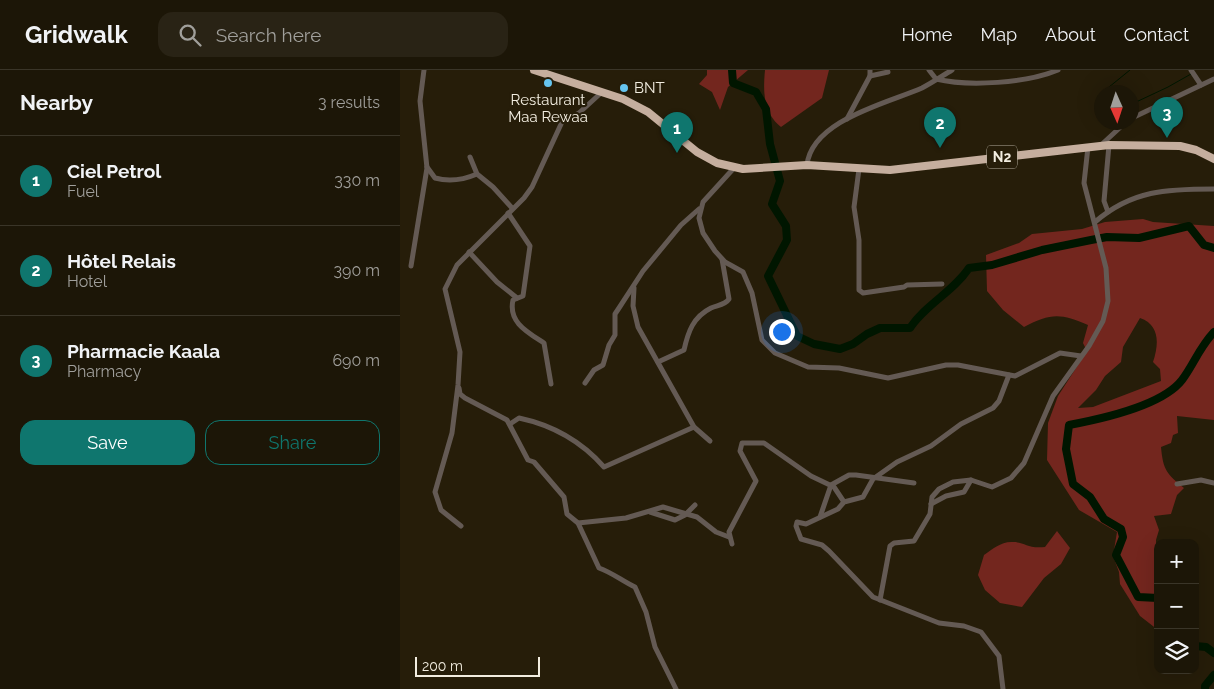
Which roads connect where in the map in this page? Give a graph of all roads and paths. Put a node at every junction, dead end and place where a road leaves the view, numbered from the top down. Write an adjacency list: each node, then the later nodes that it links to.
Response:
1 (424, 70): 22 (street)
2 (534, 70): 12 (highway, N2)
3 (929, 70): 9 (street)
4 (952, 70): 9 (street)
5 (1058, 70): 9 (street)
6 (1191, 70): 11 (street)
7 (888, 72): 8 (street)
8 (870, 73): 14 (street)
9 (936, 79): 14 (street)
10 (1214, 79): 11 (street)
11 (1201, 85): 13 (street)
12 (602, 92): 23 (highway, N2); 27 (street)
13 (1139, 115)
14 (847, 119): 21 (street)
15 (1117, 130): 17 (street)
16 (1110, 145): 17 (highway, N2); 20 (highway, N2); 29 (street)
17 (1100, 146): 18 (highway, N2)
18 (1088, 147): 24 (highway, N2); 30 (street)
19 (470, 157): 25 (street)
20 (1214, 159)
21 (807, 165): 23 (highway, N2); 24 (highway, N2)
22 (426, 167): 25 (street); 33 (street)
23 (734, 168): 28 (street)
24 (858, 169): 34 (street)
25 (477, 174): 27 (street)
26 (1214, 189): 29 (street)
27 (510, 210): 31 (street); 36 (street)
28 (700, 210): 32 (street); 35 (street)
29 (1108, 212): 30 (street)
30 (1096, 222): 37 (street)
31 (469, 252): 36 (street); 42 (street)
32 (722, 259): 38 (street); 39 (street)
33 (411, 266)
34 (942, 284)
35 (634, 288): 38 (street); 40 (street)
36 (517, 298): 41 (street)
37 (1080, 356): 39 (street); 47 (street)
38 (658, 362): 44 (street)
39 (1009, 375): 46 (street)
40 (585, 383)
41 (551, 384)
42 (458, 386): 43 (street); 59 (street)
43 (510, 424): 44 (street); 58 (street)
44 (694, 427): 45 (street)
45 (710, 441)
46 (872, 479): 48 (street); 51 (street); 52 (street)
47 (971, 480): 53 (street); 53 (street)
48 (914, 483)
49 (1214, 483): 50 (street)
50 (1177, 484)
51 (831, 485): 52 (street); 57 (street); 60 (street)
52 (844, 502): 57 (street)
53 (931, 504): 62 (street)
54 (695, 505): 56 (street)
55 (649, 511): 56 (street); 56 (street); 58 (street)
56 (687, 513): 60 (street)
57 (820, 517): 62 (street)
58 (578, 523): 63 (street)
59 (461, 526)
60 (729, 537): 61 (street)
61 (732, 544)
62 (880, 600): 64 (street)
63 (676, 689)
64 (1003, 689)

